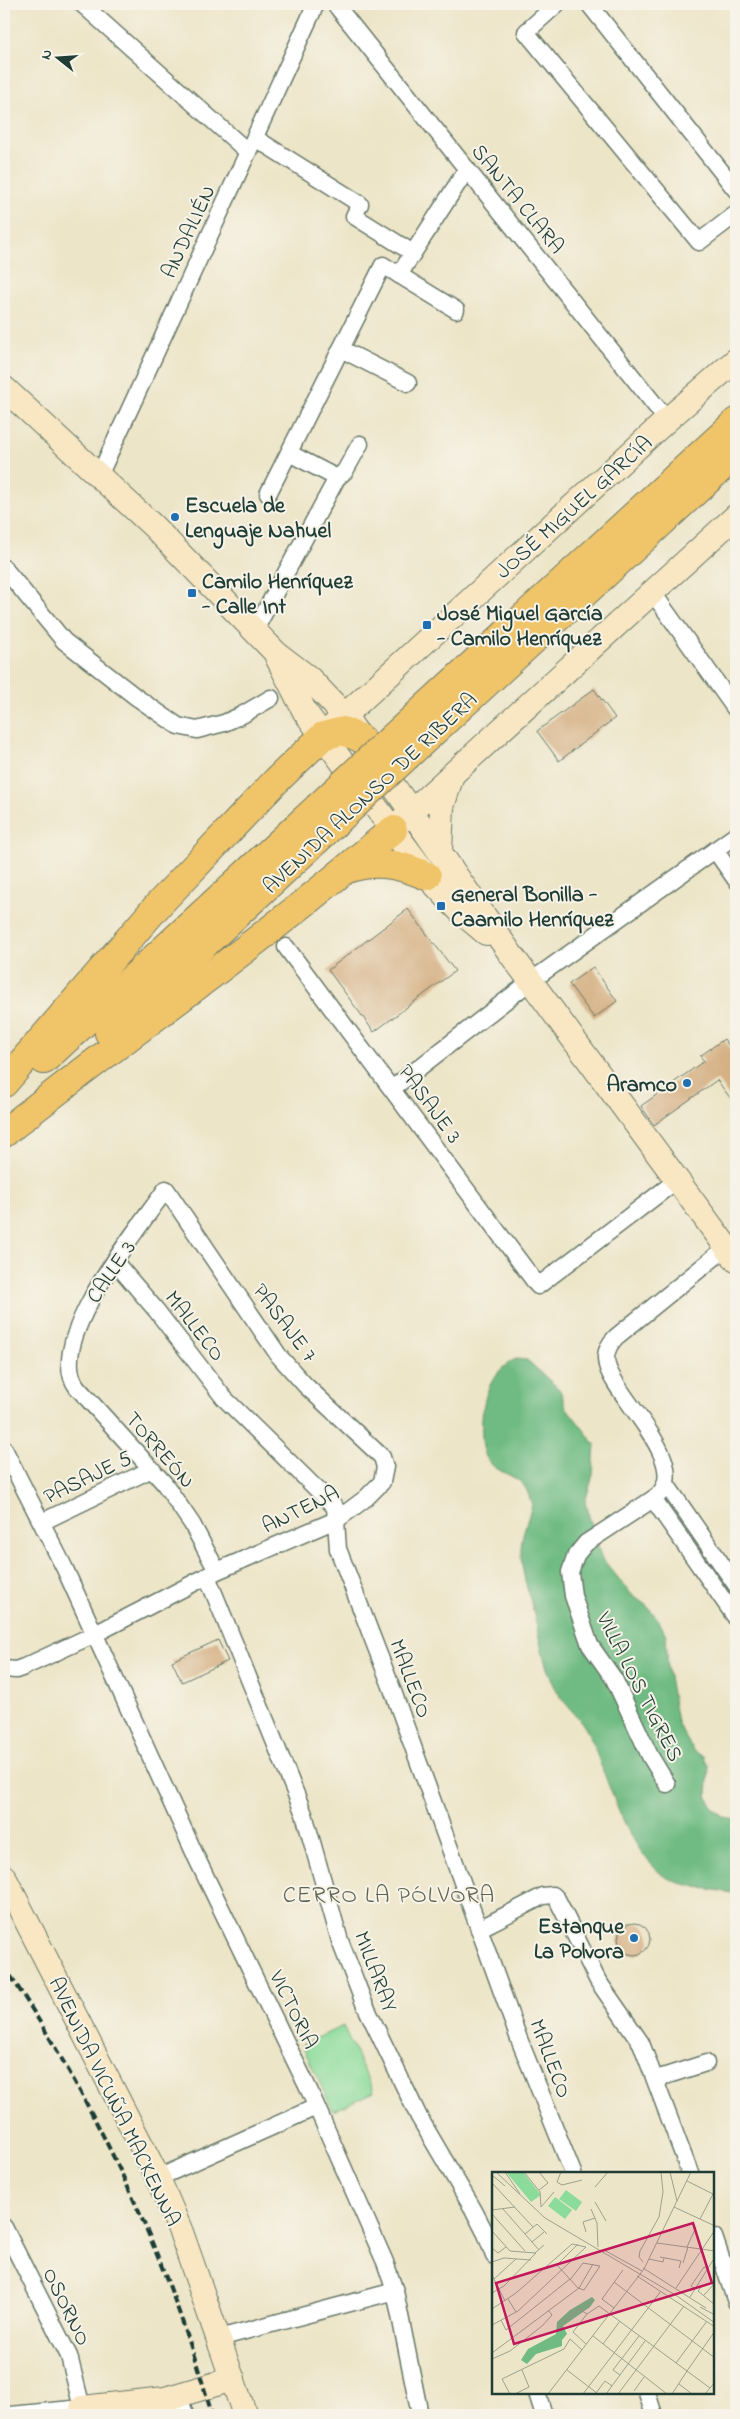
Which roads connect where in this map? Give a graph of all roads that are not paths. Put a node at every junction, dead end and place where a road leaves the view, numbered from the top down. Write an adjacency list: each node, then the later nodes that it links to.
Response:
1 (82, 4): 6 (street)
2 (316, 4): 6 (street, ANDALIÉN)
3 (335, 4): 7 (street, SANTA CLARA)
4 (557, 4): 9 (street)
5 (589, 4): 8 (street)
6 (252, 145): 10 (street); 22 (street, ANDALIÉN)
7 (467, 168): 10 (street); 17 (street, SANTA CLARA)
8 (736, 190)
9 (736, 214)
10 (413, 253): 11 (street)
11 (399, 275): 12 (street); 13 (street)
12 (456, 310)
13 (341, 349): 15 (street); 20 (street)
14 (736, 360): 17 (main road, JOSÉ MIGUEL GARCÍA)
15 (408, 383)
16 (4, 388): 22 (main road)
17 (668, 420): 32 (main road, JOSÉ MIGUEL GARCÍA)
18 (736, 422): 35 (highway, AVENIDA ALONSO DE RIBERA)
19 (360, 444): 23 (street)
20 (289, 453): 23 (street); 24 (street)
21 (736, 454): 35 (highway, AVENIDA ALONSO DE RIBERA)
22 (99, 476): 28 (main road)
23 (337, 478): 28 (street)
24 (268, 494)
25 (736, 516): 27 (main road)
26 (4, 568): 30 (street)
27 (653, 593): 31 (street); 36 (main road)
28 (255, 630): 29 (main road)
29 (276, 653): 32 (main road); 33 (main road)
30 (271, 698)
31 (736, 710)
32 (344, 715): 33 (main road, JOSÉ MIGUEL GARCÍA); 34 (main road)
33 (323, 736): 34 (highway); 38 (main road); 48 (highway)
34 (360, 738): 38 (main road)
35 (400, 747): 37 (highway, AVENIDA ALONSO DE RIBERA, bridge)
36 (452, 776): 38 (main road); 41 (main road)
37 (325, 816): 50 (highway, AVENIDA ALONSO DE RIBERA); 51 (highway, AVENIDA ALONSO DE RIBERA)
38 (402, 821): 41 (main road); 42 (highway); 43 (main road)
39 (736, 835): 40 (street)
40 (715, 850): 44 (street); 47 (street)
41 (440, 852): 46 (main road)
42 (343, 870): 43 (highway); 51 (highway)
43 (427, 876): 46 (main road)
44 (736, 880)
45 (286, 947): 49 (street, PASAJE 3)
46 (510, 953): 47 (main road)
47 (531, 981): 49 (street); 52 (main road)
48 (4, 1083)
49 (392, 1088): 52 (street, PASAJE 3)
50 (4, 1096)
51 (4, 1132)
52 (677, 1180): 54 (main road)
53 (166, 1189): 55 (street, CALLE 3); 58 (street, PASAJE 7)
54 (733, 1249): 60 (street)
55 (116, 1262): 56 (street, CALLE 3); 62 (street, MALLECO)
56 (69, 1360): 59 (street, TORREÓN)
57 (4, 1449): 63 (street, VICTORIA)
58 (385, 1467): 62 (street, ANTENA)
59 (152, 1469): 63 (street, PASAJE 5); 64 (street, TORREÓN)
60 (666, 1484): 61 (street, VILLA LOS TIGRES); 65 (street)
61 (653, 1499): 66 (street); 69 (street, VILLA LOS TIGRES)
62 (338, 1519): 64 (street, ANTENA); 71 (street, MALLECO)
63 (42, 1522): 67 (street, VICTORIA)
64 (212, 1573): 67 (street, ANTENA); 80 (street, MILLARAY)
65 (736, 1585)
66 (736, 1618)
67 (94, 1635): 68 (street, ANTENA); 74 (street, VICTORIA)
68 (4, 1669)
69 (667, 1784)
70 (4, 1877): 77 (main road, AVENIDA VICUÑA MACKENNA)
71 (479, 1928): 73 (street); 75 (street, MALLECO)
72 (706, 2062): 73 (street)
73 (656, 2079): 76 (street)
74 (316, 2107): 77 (street); 81 (street, VICTORIA)
75 (573, 2172)
76 (690, 2172)
77 (158, 2178): 83 (main road, AVENIDA VICUÑA MACKENNA)
78 (4, 2227): 88 (street, OSORNO)
79 (715, 2240): 82 (street)
80 (492, 2250)
81 (396, 2291): 83 (street); 91 (street, VICTORIA)
82 (736, 2302)
83 (219, 2338): 84 (main road, AVENIDA VICUÑA MACKENNA)
84 (233, 2379): 87 (main road); 90 (main road, AVENIDA VICUÑA MACKENNA)
85 (537, 2394): 92 (street)
86 (647, 2394): 93 (street)
87 (182, 2405): 88 (main road)
88 (83, 2412): 89 (street)
89 (11, 2415)
90 (245, 2415)
91 (420, 2415)
92 (544, 2415)
93 (654, 2415)

